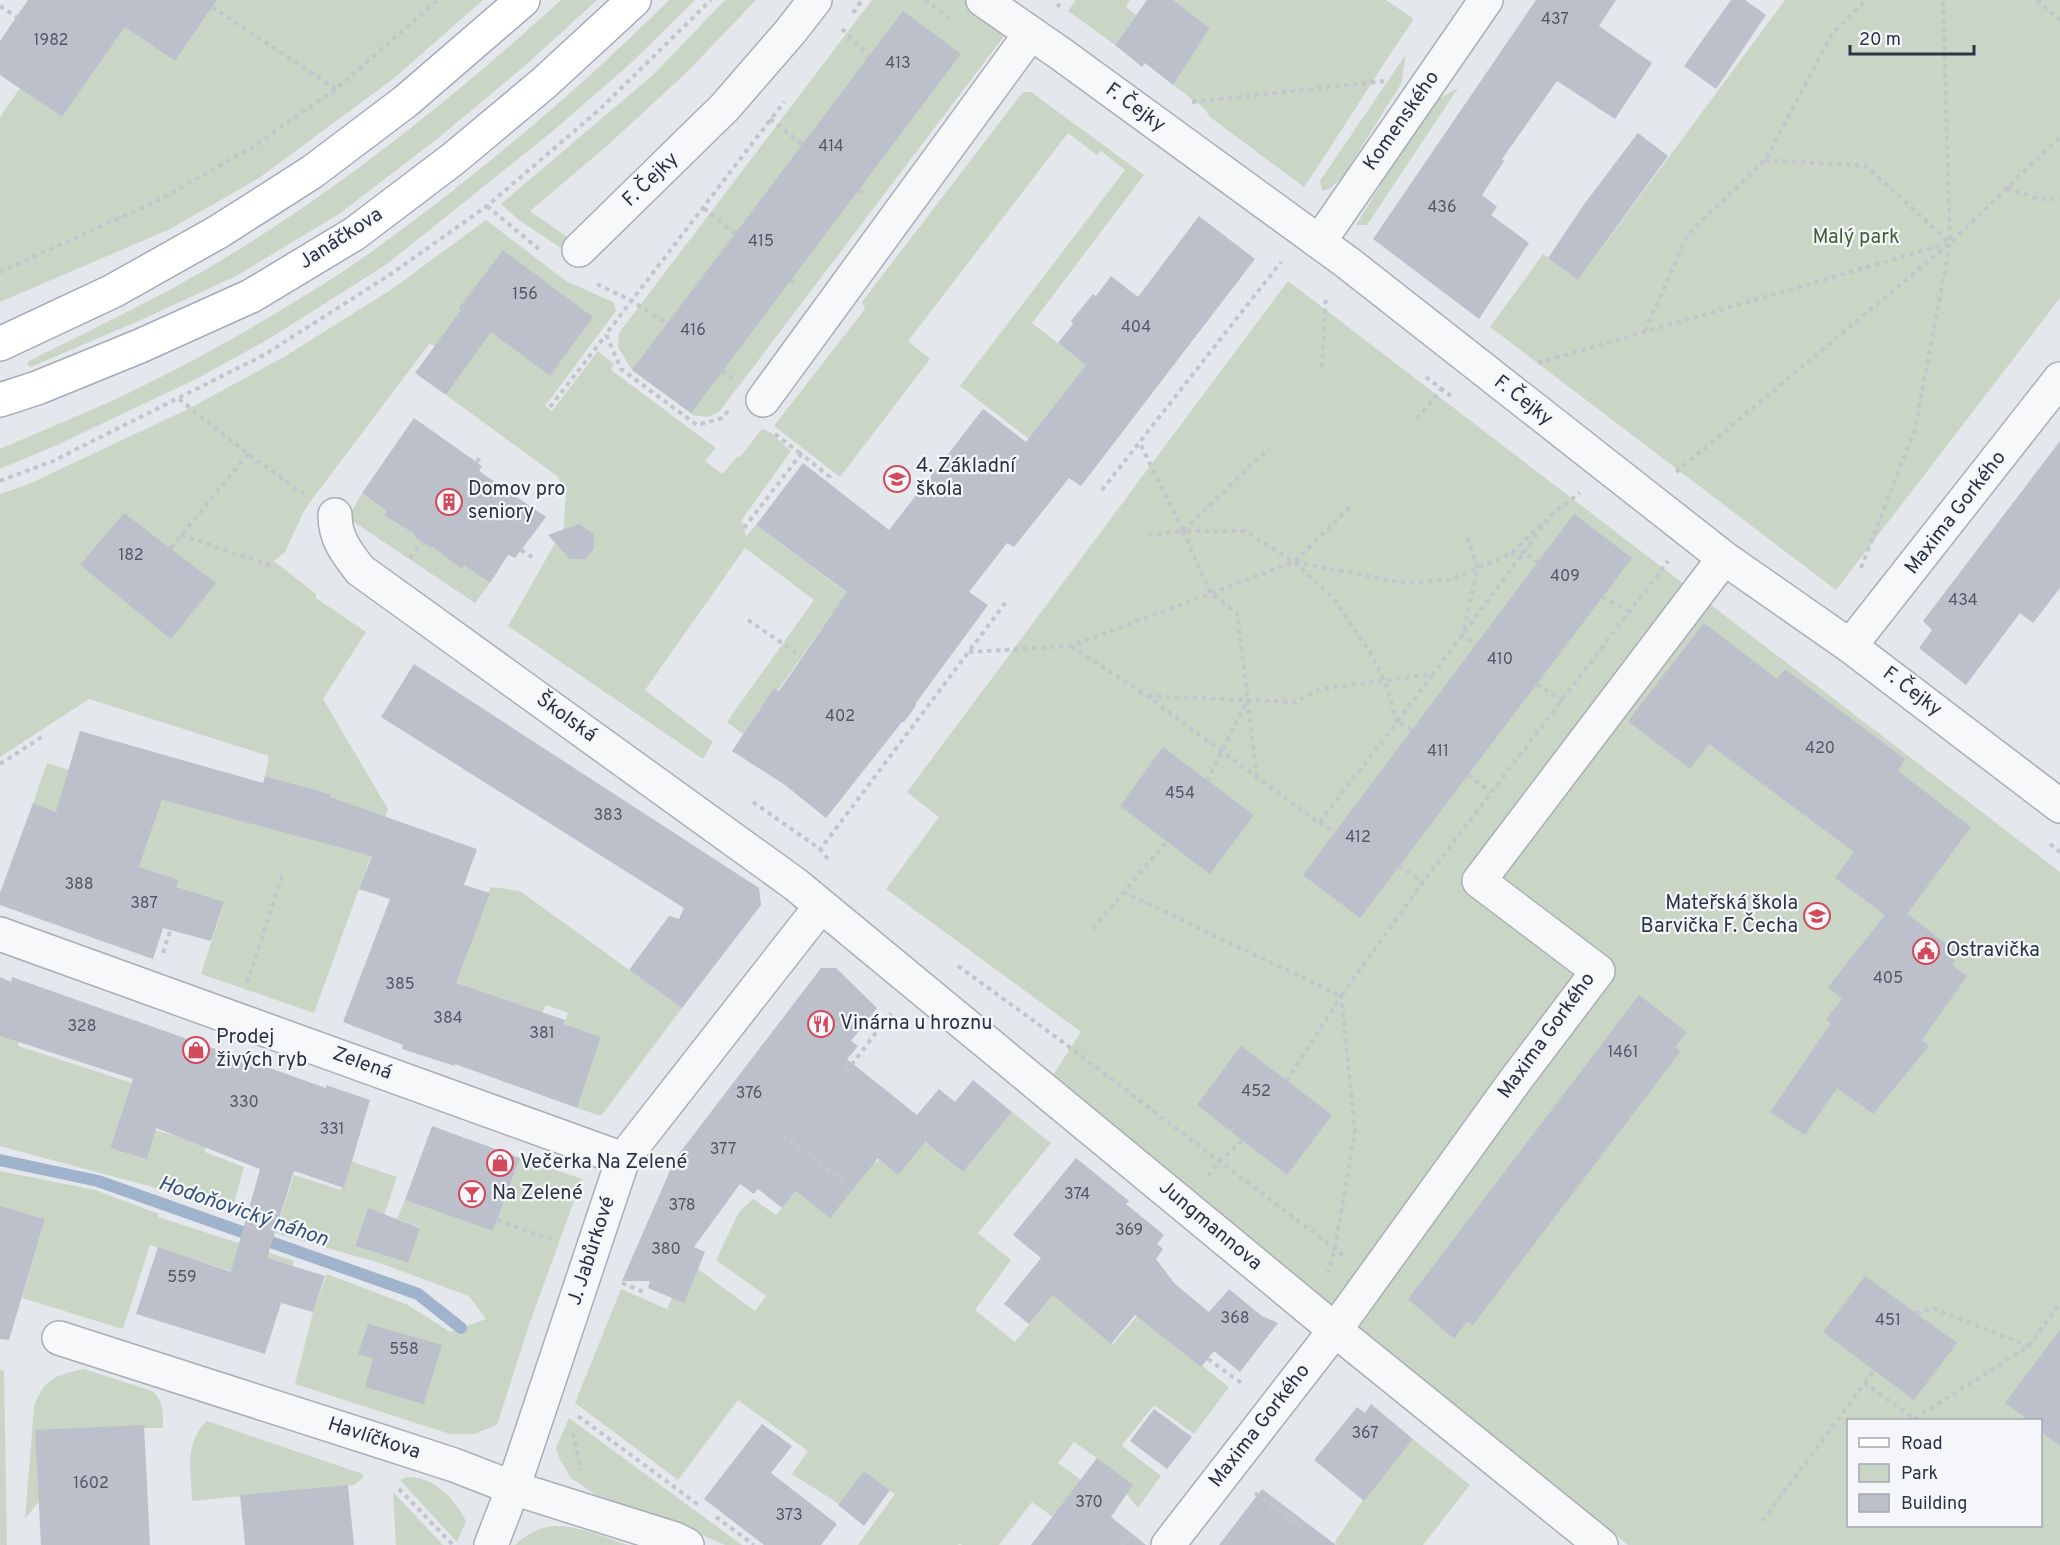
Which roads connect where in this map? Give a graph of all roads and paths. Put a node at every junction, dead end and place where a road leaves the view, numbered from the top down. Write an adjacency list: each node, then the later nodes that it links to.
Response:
1 (438, 0): 22 (path)
2 (523, 0): 42 (main road)
3 (634, 0): 45 (main road, Janáčkova)
4 (815, 0): 36 (street, F. Čejky)
5 (862, 0): 15 (path)
6 (983, 0): 18 (street, F. Čejky)
7 (1486, 0): 34 (street, Komenského)
8 (1865, 0): 28 (path)
9 (1943, 0): 35 (path)
10 (2037, 0): 17 (path)
11 (1048, 5): 14 (path)
12 (0, 6): 16 (path)
13 (212, 7): 22 (path)
14 (1055, 10)
15 (848, 19)
16 (21, 20)
17 (2060, 20)
18 (1031, 33): 32 (street, F. Čejky); 47 (street)
19 (834, 37): 20 (path)
20 (869, 56)
21 (1385, 81): 24 (path)
22 (336, 89): 37 (path)
23 (785, 101): 25 (path)
24 (1191, 102)
25 (770, 119): 27 (path); 31 (path)
26 (2060, 137): 29 (path)
27 (802, 144)
28 (1765, 160): 35 (path); 40 (path)
29 (2007, 188): 30 (path); 35 (path)
30 (2060, 200)
31 (704, 208): 33 (path); 38 (path)
32 (1291, 221): 34 (street, F. Čejky); 48 (path)
33 (735, 234)
34 (1319, 242): 71 (street, F. Čejky)
35 (1950, 243): 40 (path); 54 (path); 79 (path)
36 (579, 250)
37 (0, 272)
38 (632, 301): 39 (path); 41 (path)
39 (667, 324)
40 (1644, 332): 43 (path)
41 (606, 334): 46 (path); 47 (path)
42 (0, 344)
43 (1528, 366)
44 (2060, 379): 88 (street, Maxima Gorkého)
45 (0, 400)
46 (550, 407)
47 (759, 411): 51 (path)
48 (1139, 441): 56 (path); 62 (path)
49 (1269, 448): 62 (path)
50 (248, 454): 63 (path)
51 (801, 454): 55 (path); 61 (path)
52 (480, 457): 53 (path)
53 (477, 462)
54 (1673, 475)
55 (827, 482)
56 (1102, 490)
57 (1589, 498): 59 (path)
58 (1353, 504): 74 (path)
59 (1553, 513): 69 (path); 70 (path)
60 (334, 515): 115 (street, Školská)
61 (744, 528)
62 (1183, 531): 64 (path); 74 (path); 80 (path)
63 (181, 535): 67 (path); 77 (path)
64 (1148, 535)
65 (1467, 538): 78 (path)
66 (422, 542): 76 (path)
67 (171, 548)
68 (521, 550): 72 (path)
69 (1525, 552): 70 (path); 75 (path); 85 (path)
70 (1510, 554): 78 (path)
71 (1724, 558): 88 (street, F. Čejky); 138 (street, Maxima Gorkého)
72 (535, 559)
73 (1669, 560): 83 (path)
74 (1294, 562): 78 (path); 80 (path); 92 (path)
75 (1538, 562)
76 (406, 565)
77 (275, 567)
78 (1478, 568): 85 (path)
79 (1859, 571)
80 (1210, 592): 87 (path); 95 (path)
81 (1602, 597): 83 (path)
82 (1006, 602): 89 (path)
83 (1630, 612): 96 (path)
84 (748, 620): 90 (path)
85 (1462, 636): 86 (path); 91 (path)
86 (1477, 644)
87 (1071, 646): 89 (path); 94 (path)
88 (1850, 646): 106 (street, F. Čejky)
89 (968, 652): 110 (path)
90 (801, 656)
91 (1433, 674): 92 (path); 97 (path)
92 (1385, 682): 95 (path); 97 (path)
93 (1537, 684): 96 (path)
94 (1147, 696): 95 (path); 100 (path)
95 (1248, 700): 100 (path); 103 (path)
96 (1562, 701): 105 (path)
97 (1397, 722): 98 (path); 107 (path)
98 (1412, 730)
99 (45, 735): 101 (path)
100 (1221, 750): 103 (path); 104 (path)
101 (0, 764)
102 (1468, 775): 105 (path)
103 (1257, 776): 107 (path)
104 (1207, 781)
105 (1492, 792): 114 (path)
106 (2060, 806)
107 (1319, 823): 108 (path)
108 (1335, 832)
109 (1167, 841): 116 (path)
110 (820, 849): 111 (path); 115 (path)
111 (833, 865)
112 (1399, 866): 114 (path)
113 (282, 876): 123 (path)
114 (1423, 882): 124 (path)
115 (795, 884): 117 (street, Školská)
116 (1123, 892): 119 (path); 124 (path)
117 (821, 906): 130 (street, J. Jabůrkové); 133 (street, Jungmannova)
118 (172, 925): 121 (path)
119 (1093, 929)
120 (0, 934): 130 (street, Zelená)
121 (161, 961)
122 (956, 964): 131 (path)
123 (246, 989)
124 (1341, 996): 127 (path); 136 (path)
125 (898, 1007): 126 (path)
126 (846, 1072)
127 (1287, 1081)
128 (783, 1135): 132 (path)
129 (1243, 1140): 131 (path)
130 (623, 1159): 152 (street, J. Jabůrkové)
131 (1220, 1161): 133 (path); 136 (path)
132 (844, 1181)
133 (1186, 1206): 141 (street, Jungmannova)
134 (497, 1220): 135 (path)
135 (559, 1242)
136 (1335, 1248): 138 (path); 141 (path)
137 (616, 1281): 139 (path)
138 (1369, 1281): 143 (street, Maxima Gorkého)
139 (646, 1293)
140 (2060, 1303): 145 (path)
141 (1306, 1305): 143 (street, Jungmannova)
142 (1916, 1313): 145 (path)
143 (1335, 1330): 162 (street, Maxima Gorkého); 163 (street, Jungmannova)
144 (59, 1338): 152 (street, Havlíčkova)
145 (2029, 1346): 149 (path)
146 (1208, 1359): 148 (path)
147 (1874, 1370): 149 (path)
148 (1251, 1377)
149 (1865, 1383): 155 (path)
150 (576, 1416): 160 (path)
151 (572, 1432): 154 (path)
152 (513, 1488): 154 (street, Havlíčkova); 158 (street, J. Jabůrkové)
153 (1250, 1489): 157 (path)
154 (591, 1512): 159 (street, Havlíčkova)
155 (1762, 1521)
156 (1134, 1529): 161 (path)
157 (1303, 1529)
158 (491, 1545)
159 (687, 1545)
160 (754, 1545)
161 (1122, 1545)
162 (1168, 1545)
163 (1601, 1545)

